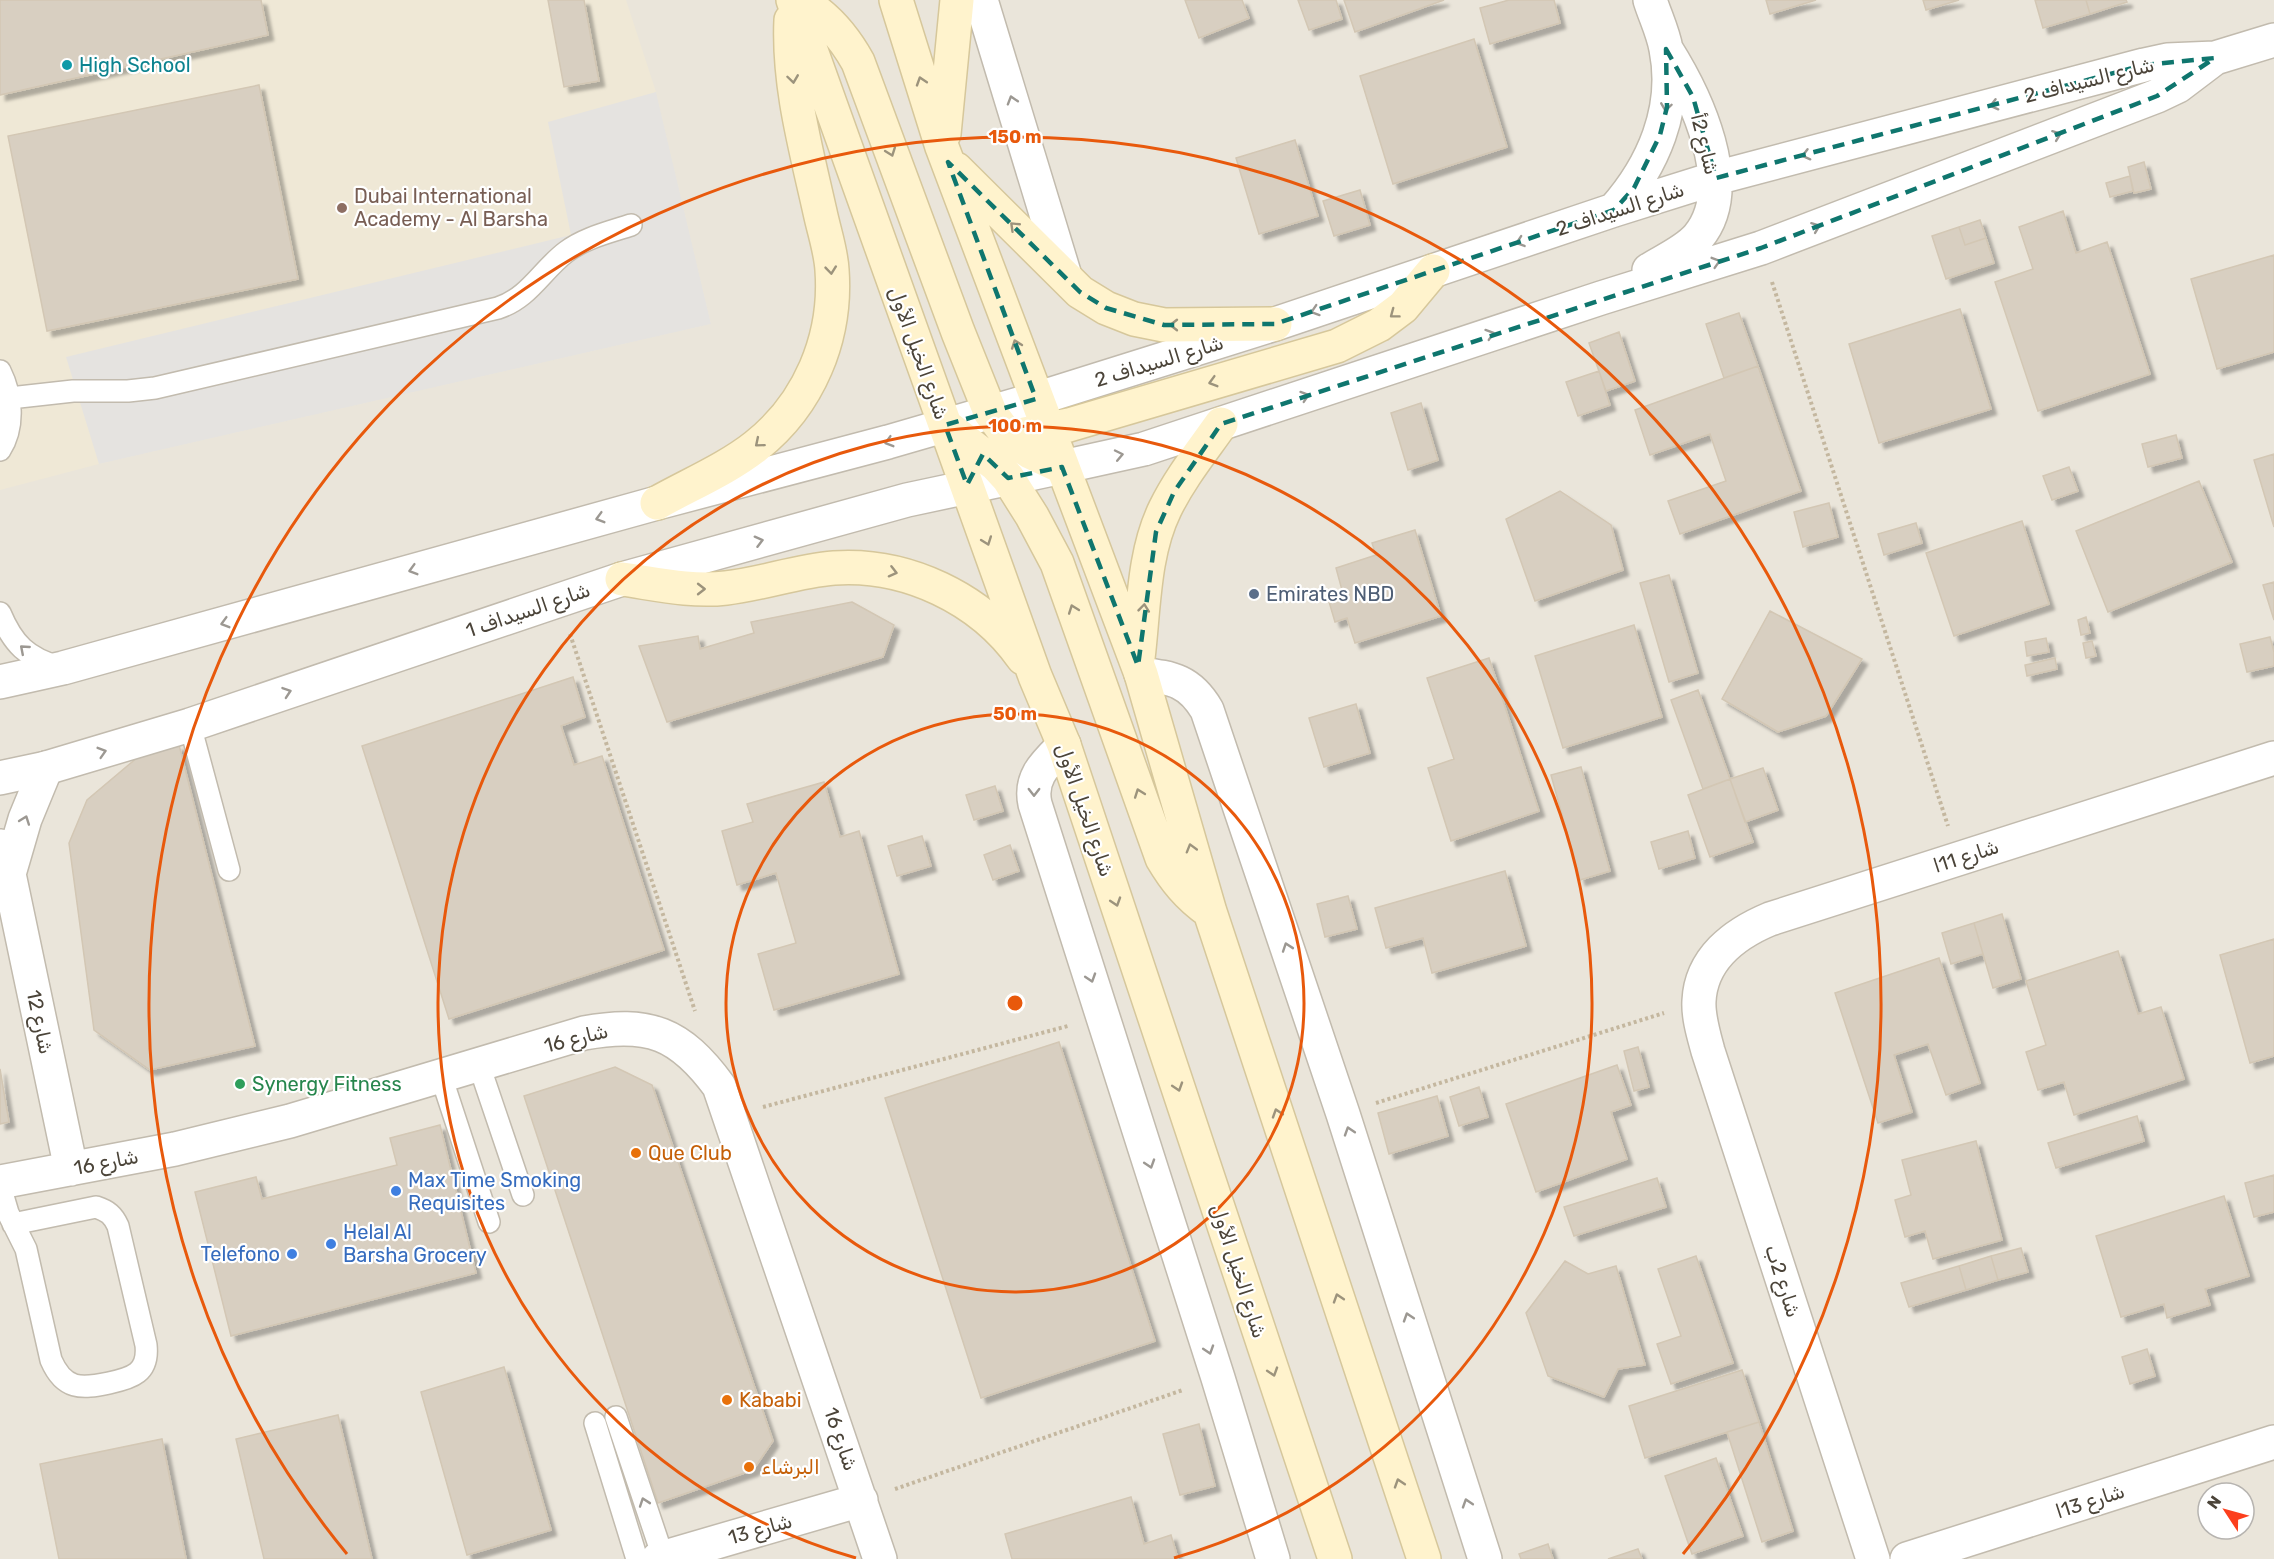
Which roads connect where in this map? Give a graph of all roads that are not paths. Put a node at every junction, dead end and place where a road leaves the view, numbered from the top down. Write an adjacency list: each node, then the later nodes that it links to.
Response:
1 (792, 0): 22 (main road, شارع الخيل الأول); 29 (main road, one-way to 29)
2 (798, 0): 24 (main road, one-way to 24)
3 (896, 0): 10 (main road, one-way to 3)
4 (957, 0): 10 (main road)
5 (981, 0): 15 (street, one-way to 5)
6 (1650, 0): 8 (street, شارع 2أ)
7 (2274, 40): 9 (street, شارع السيداف 2)
8 (1666, 49): 11 (street, شارع 2أ); 12 (street, شارع 2أ, one-way to 12)
9 (2215, 58): 11 (street, شارع السيداف 2, one-way to 11); 16 (street, شارع السيداف 2, one-way to 9)
10 (945, 154): 15 (main road, one-way to 10); 20 (main road, one-way to 10)
11 (1716, 178): 12 (street, شارع السيداف 2); 16 (street, شارع 2أ)
12 (1614, 210): 14 (street, شارع السيداف 2, one-way to 14)
13 (631, 225): 19 (lane)
14 (1433, 271): 17 (street, شارع السيداف 2, one-way to 17); 23 (main road, one-way to 23)
15 (1065, 276): 17 (main road, one-way to 15)
16 (1601, 297): 21 (street, شارع السيداف 2, one-way to 16)
17 (1275, 324): 20 (street, شارع السيداف 2)
18 (0, 371): 19 (lane)
19 (10, 398): 25 (lane)
20 (1036, 399): 23 (main road); 24 (street)
21 (1221, 424): 26 (street, شارع السيداف 2, one-way to 21); 33 (main road, one-way to 21)
22 (945, 425): 24 (main road); 28 (main road, شارع الخيل الأول); 29 (street, one-way to 29)
23 (1047, 429): 24 (main road); 26 (main road)
24 (994, 435): 26 (main road); 27 (main road); 28 (main road)
25 (0, 450)
26 (1062, 467): 27 (street, شارع السيداف 1); 33 (main road)
27 (1008, 478): 28 (street, شارع السيداف 1); 43 (main road, one-way to 27)
28 (967, 486): 30 (street, شارع السيداف 1, one-way to 28); 34 (main road, شارع الخيل الأول, one-way to 34)
29 (657, 502): 32 (street, one-way to 32)
30 (622, 579): 34 (main road, one-way to 34); 36 (street, شارع السيداف 1, one-way to 30)
31 (0, 613): 32 (lane, one-way to 31)
32 (63, 668): 35 (street)
33 (1139, 670): 43 (main road, one-way to 33); 61 (street, one-way to 33)
34 (1035, 676): 37 (main road, شارع الخيل الأول)
35 (0, 682)
36 (190, 725): 39 (street, شارع السيداف 1, one-way to 36); 42 (lane)
37 (1064, 745): 58 (street, one-way to 58); 59 (main road, شارع الخيل الأول, one-way to 59)
38 (2274, 758): 44 (street, شارع 11ا)
39 (46, 768): 40 (street, شارع السيداف 1); 41 (street, شارع 12, one-way to 39)
40 (0, 778)
41 (4, 860): 47 (street, شارع 12)
42 (229, 870)
43 (1210, 912): 60 (main road, one-way to 43)
44 (1699, 1002): 62 (street, شارع 2ب)
45 (479, 1065): 46 (street, شارع 16); 49 (lane); 55 (street, شارع 16)
46 (441, 1076): 47 (street, شارع 16); 50 (lane)
47 (71, 1169): 48 (street, شارع 16)
48 (0, 1184): 51 (lane)
49 (523, 1195)
50 (489, 1222)
51 (13, 1224): 51 (lane)
52 (616, 1417): 56 (lane, one-way to 52)
53 (595, 1423): 56 (lane)
54 (2274, 1442): 63 (street, شارع 13ا)
55 (861, 1500): 56 (street, شارع 13); 57 (street, شارع 16)
56 (653, 1558)
57 (880, 1559)
58 (1273, 1559)
59 (1335, 1559)
60 (1424, 1559)
61 (1485, 1559)
62 (1873, 1559)
63 (1906, 1559)

